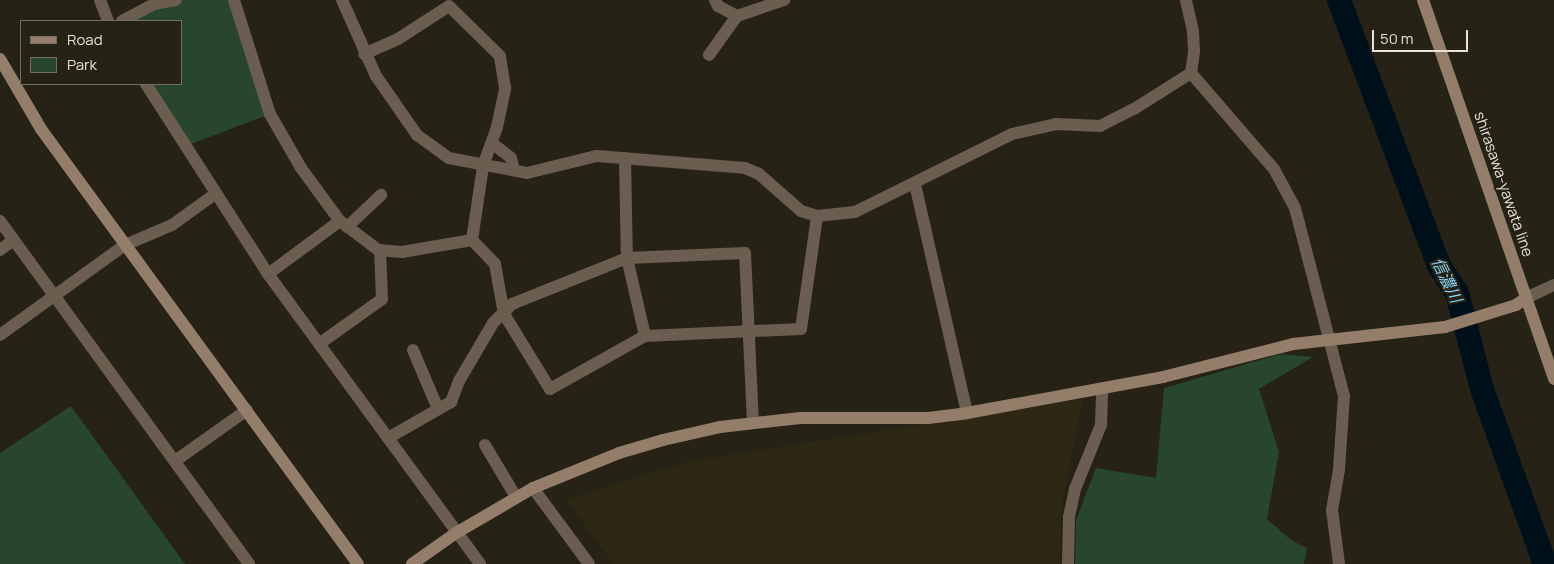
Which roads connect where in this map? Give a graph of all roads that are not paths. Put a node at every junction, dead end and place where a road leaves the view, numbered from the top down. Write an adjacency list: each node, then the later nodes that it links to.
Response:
1 (100, 0): 10 (street)
2 (176, 0): 11 (street)
3 (234, 0): 26 (street)
4 (342, 0): 12 (street)
5 (715, 0): 9 (street)
6 (784, 0): 9 (street)
7 (1186, 0): 15 (street)
8 (1423, 0): 36 (street, shirasawa-yawata line)
9 (737, 16): 13 (street)
10 (108, 20)
11 (124, 20)
12 (364, 54): 17 (street); 19 (street)
13 (709, 55)
14 (0, 59): 29 (street)
15 (1191, 73): 21 (street); 41 (street)
16 (147, 85): 22 (street)
17 (492, 143): 19 (street); 20 (street)
18 (625, 158): 20 (street); 24 (street); 32 (street)
19 (483, 166): 20 (street); 27 (street)
20 (514, 170)
21 (914, 184): 24 (street); 48 (street)
22 (215, 194): 29 (street); 33 (street)
23 (381, 195): 26 (street)
24 (817, 216): 38 (street)
25 (0, 221): 28 (street)
26 (343, 224): 31 (street); 33 (street)
27 (472, 240): 31 (street); 37 (street)
28 (12, 242): 30 (street); 35 (street)
29 (125, 245): 35 (street); 47 (street)
30 (0, 250)
31 (380, 250): 42 (street)
32 (627, 258): 37 (street); 38 (street); 40 (street)
33 (268, 274): 42 (street)
34 (1554, 285): 36 (street)
35 (53, 297): 39 (street); 52 (street)
36 (1526, 298): 41 (street); 44 (street, shirasawa-yawata line)
37 (504, 311): 40 (street); 46 (street)
38 (749, 332): 40 (street); 49 (street)
39 (0, 336)
40 (645, 336)
41 (1328, 340): 45 (street); 62 (street)
42 (319, 344): 50 (street)
43 (412, 350): 46 (street)
44 (1554, 378)
45 (1102, 390): 48 (street); 61 (street)
46 (438, 409): 50 (street)
47 (247, 410): 52 (street); 57 (street)
48 (966, 413): 49 (street)
49 (753, 423): 53 (street)
50 (388, 438): 55 (street)
51 (485, 445): 54 (street)
52 (175, 461): 56 (street)
53 (534, 488): 54 (street); 60 (street)
54 (516, 497): 55 (street)
55 (456, 533): 58 (street); 59 (street)
56 (249, 564)
57 (358, 564)
58 (412, 564)
59 (480, 564)
60 (590, 564)
61 (1068, 564)
62 (1338, 564)

